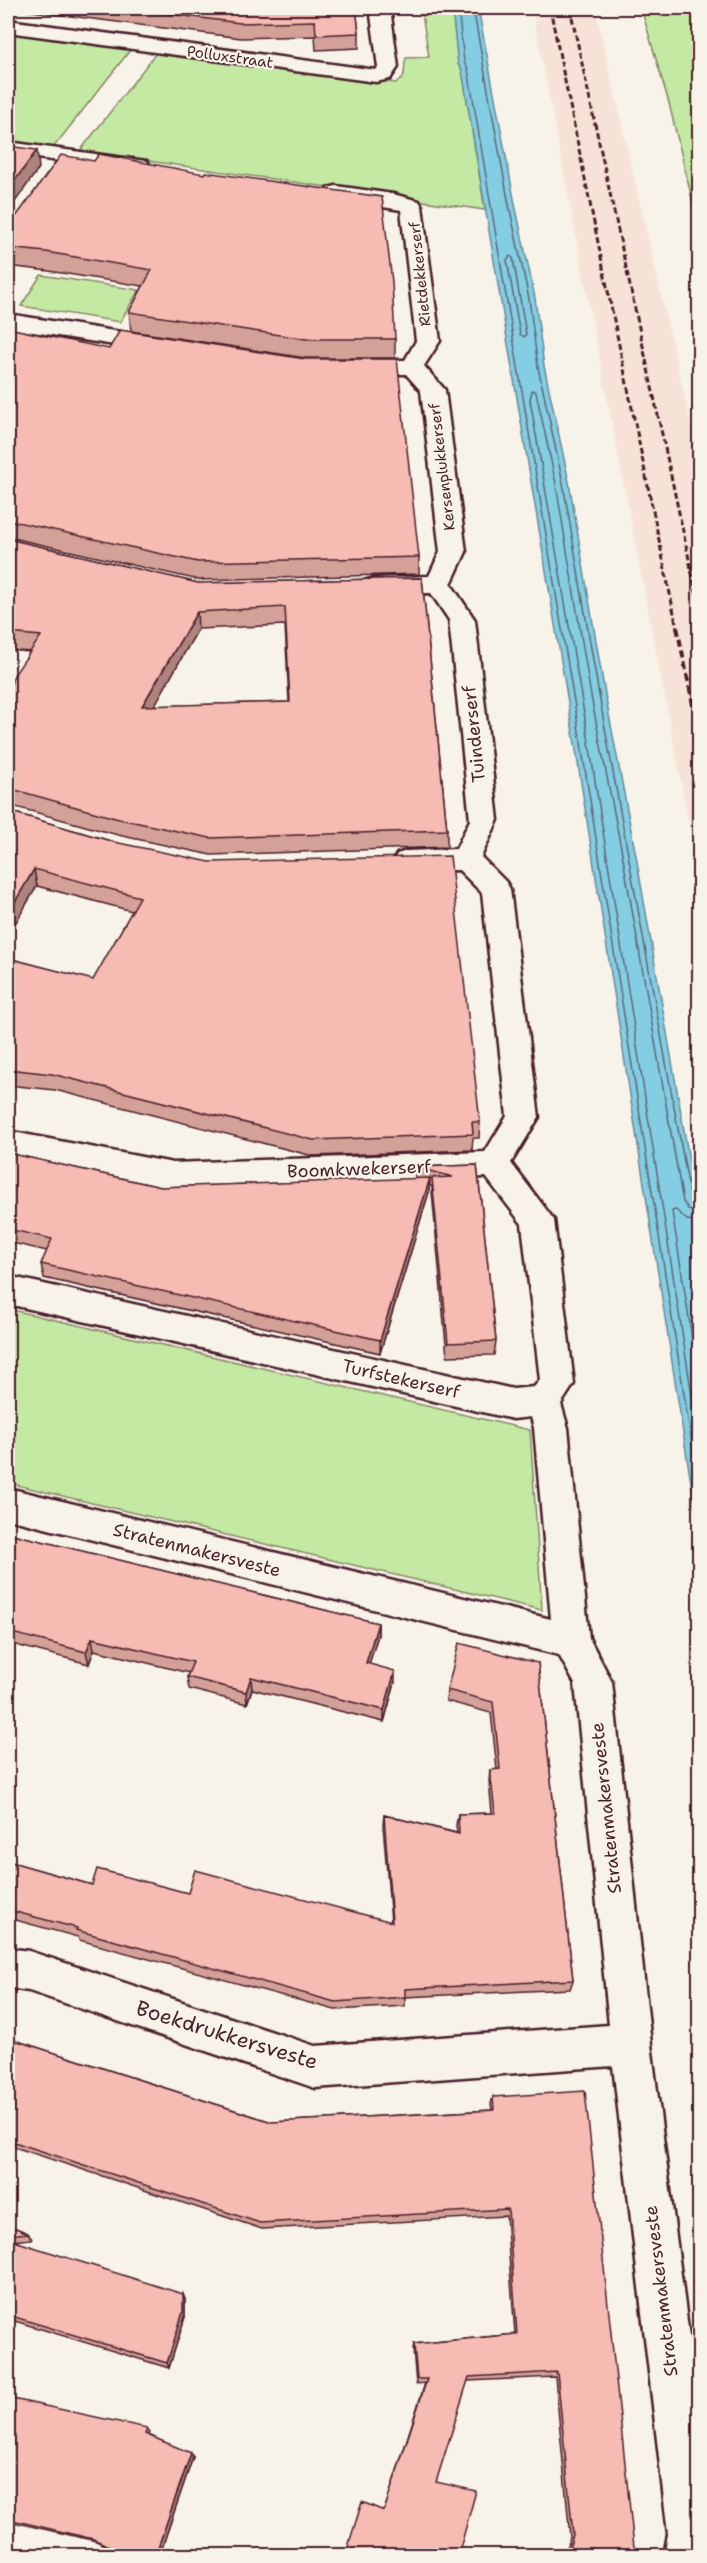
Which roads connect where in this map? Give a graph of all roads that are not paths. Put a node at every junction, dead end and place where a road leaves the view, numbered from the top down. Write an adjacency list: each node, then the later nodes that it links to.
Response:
1 (380, 8): 2 (street, Polluxstraat)
2 (8, 26)
3 (8, 148): 4 (street)
4 (62, 156): 5 (street); 6 (street)
5 (163, 169)
6 (49, 174)
7 (312, 190): 11 (street, Rietdekkerserf)
8 (8, 321): 9 (street)
9 (175, 348)
10 (330, 367): 11 (street)
11 (412, 367): 12 (street, Kersenplukkerserf)
12 (438, 584): 13 (street); 14 (street, Tuinderserf)
13 (348, 586)
14 (466, 859): 15 (street); 17 (street)
15 (383, 862)
16 (8, 1144): 17 (street, Boomkwekerserf)
17 (494, 1164): 19 (street)
18 (8, 1290): 19 (street, Turfstekerserf)
19 (543, 1401): 21 (street)
20 (8, 1504): 21 (street, Stratenmakersveste)
21 (571, 1641): 23 (street, Stratenmakersveste)
22 (8, 1968): 23 (street, Boekdrukkersveste)
23 (631, 2044): 24 (street, Stratenmakersveste)
24 (687, 2556)

